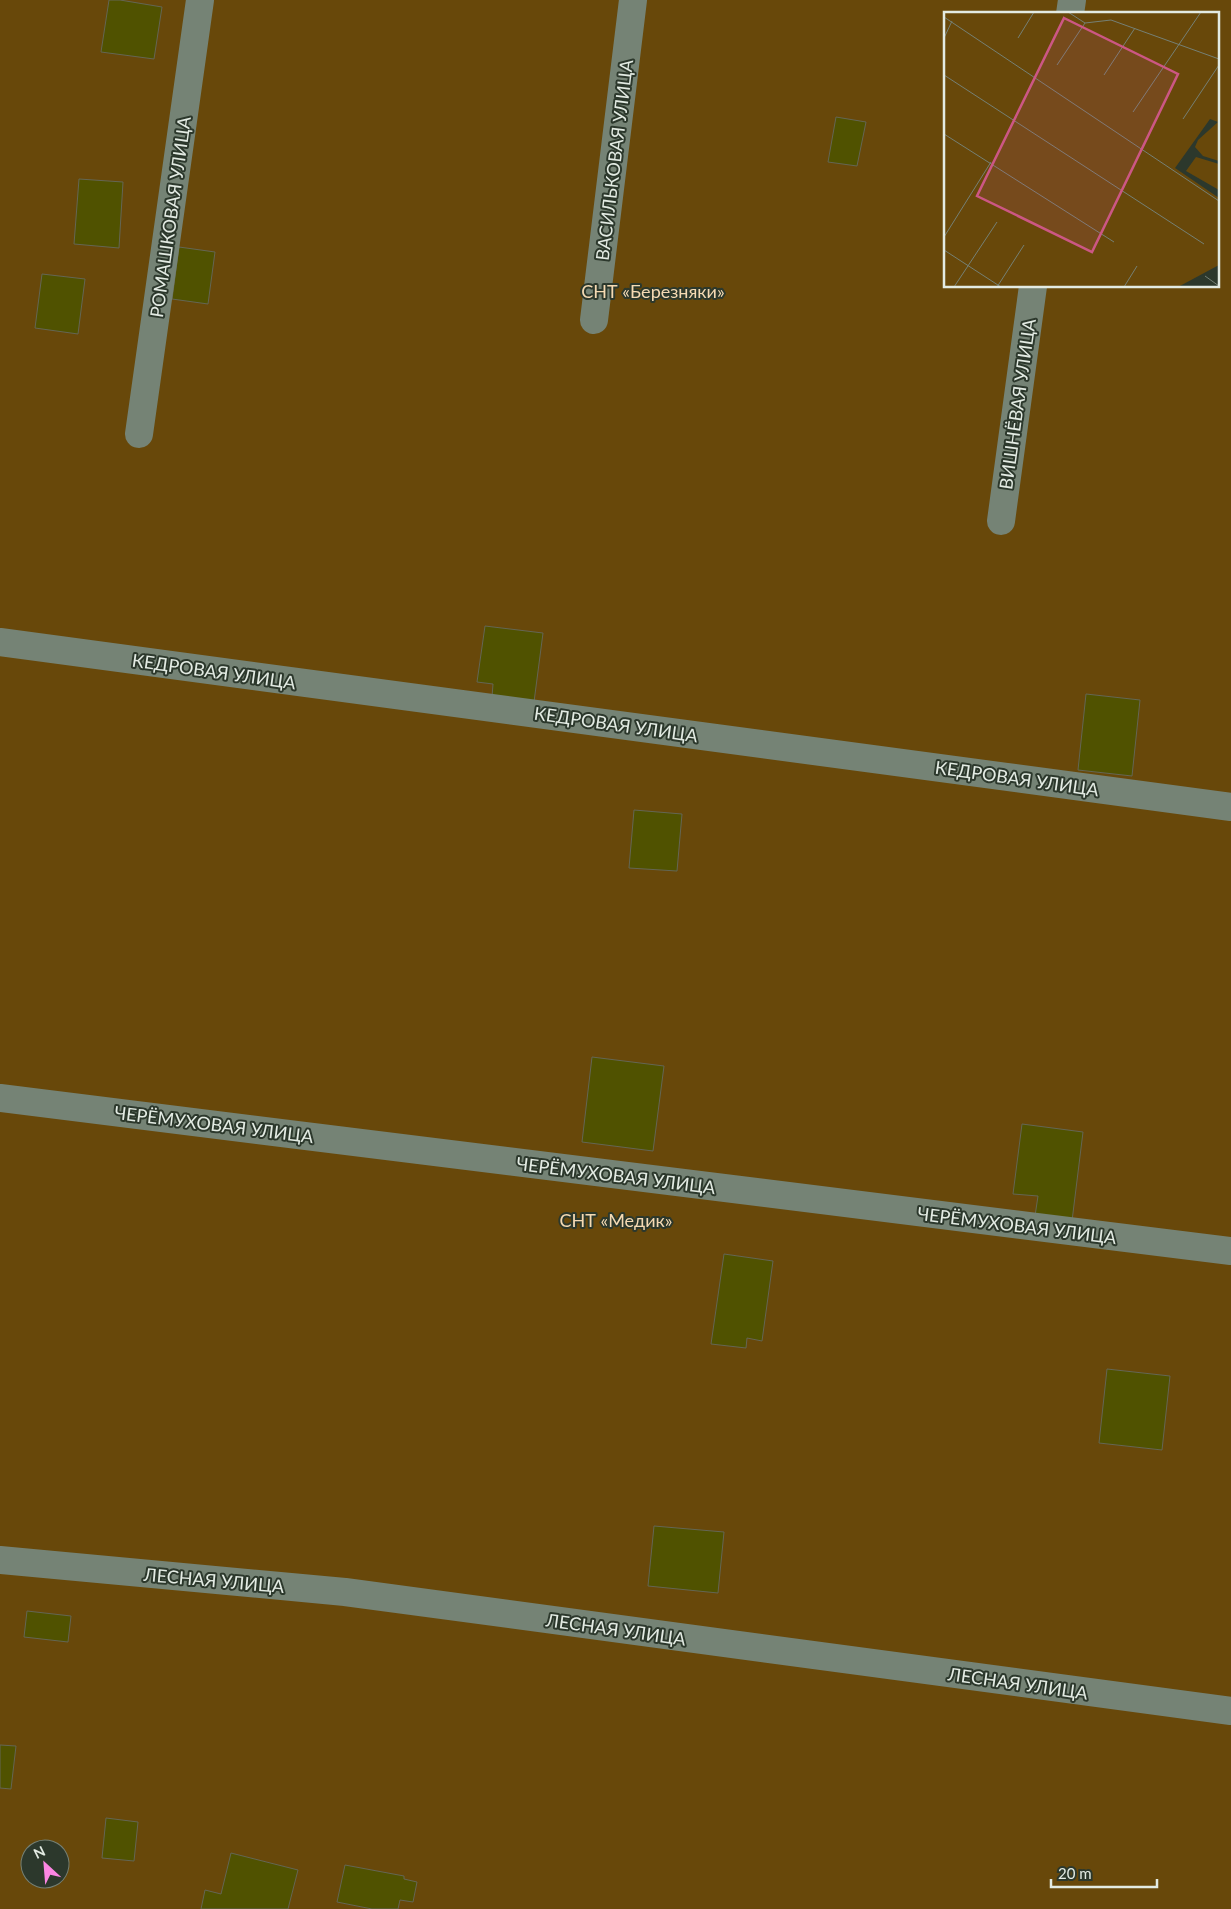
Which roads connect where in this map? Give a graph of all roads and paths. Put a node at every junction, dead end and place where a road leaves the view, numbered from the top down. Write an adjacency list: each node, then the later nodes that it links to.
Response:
1 (200, 0): 5 (street, РОМАШКОВАЯ УЛИЦА)
2 (633, 0): 4 (street, ВАСИЛЬКОВАЯ УЛИЦА)
3 (1033, 288): 6 (street, ВИШНЁВАЯ УЛИЦА)
4 (594, 320)
5 (139, 434)
6 (1001, 521)
7 (0, 642): 8 (street, КЕДРОВАЯ УЛИЦА)
8 (1231, 807)
9 (0, 1098): 10 (street, ЧЕРЁМУХОВАЯ УЛИЦА)
10 (1231, 1251)
11 (0, 1560): 12 (street, ЛЕСНАЯ УЛИЦА)
12 (1231, 1711)

